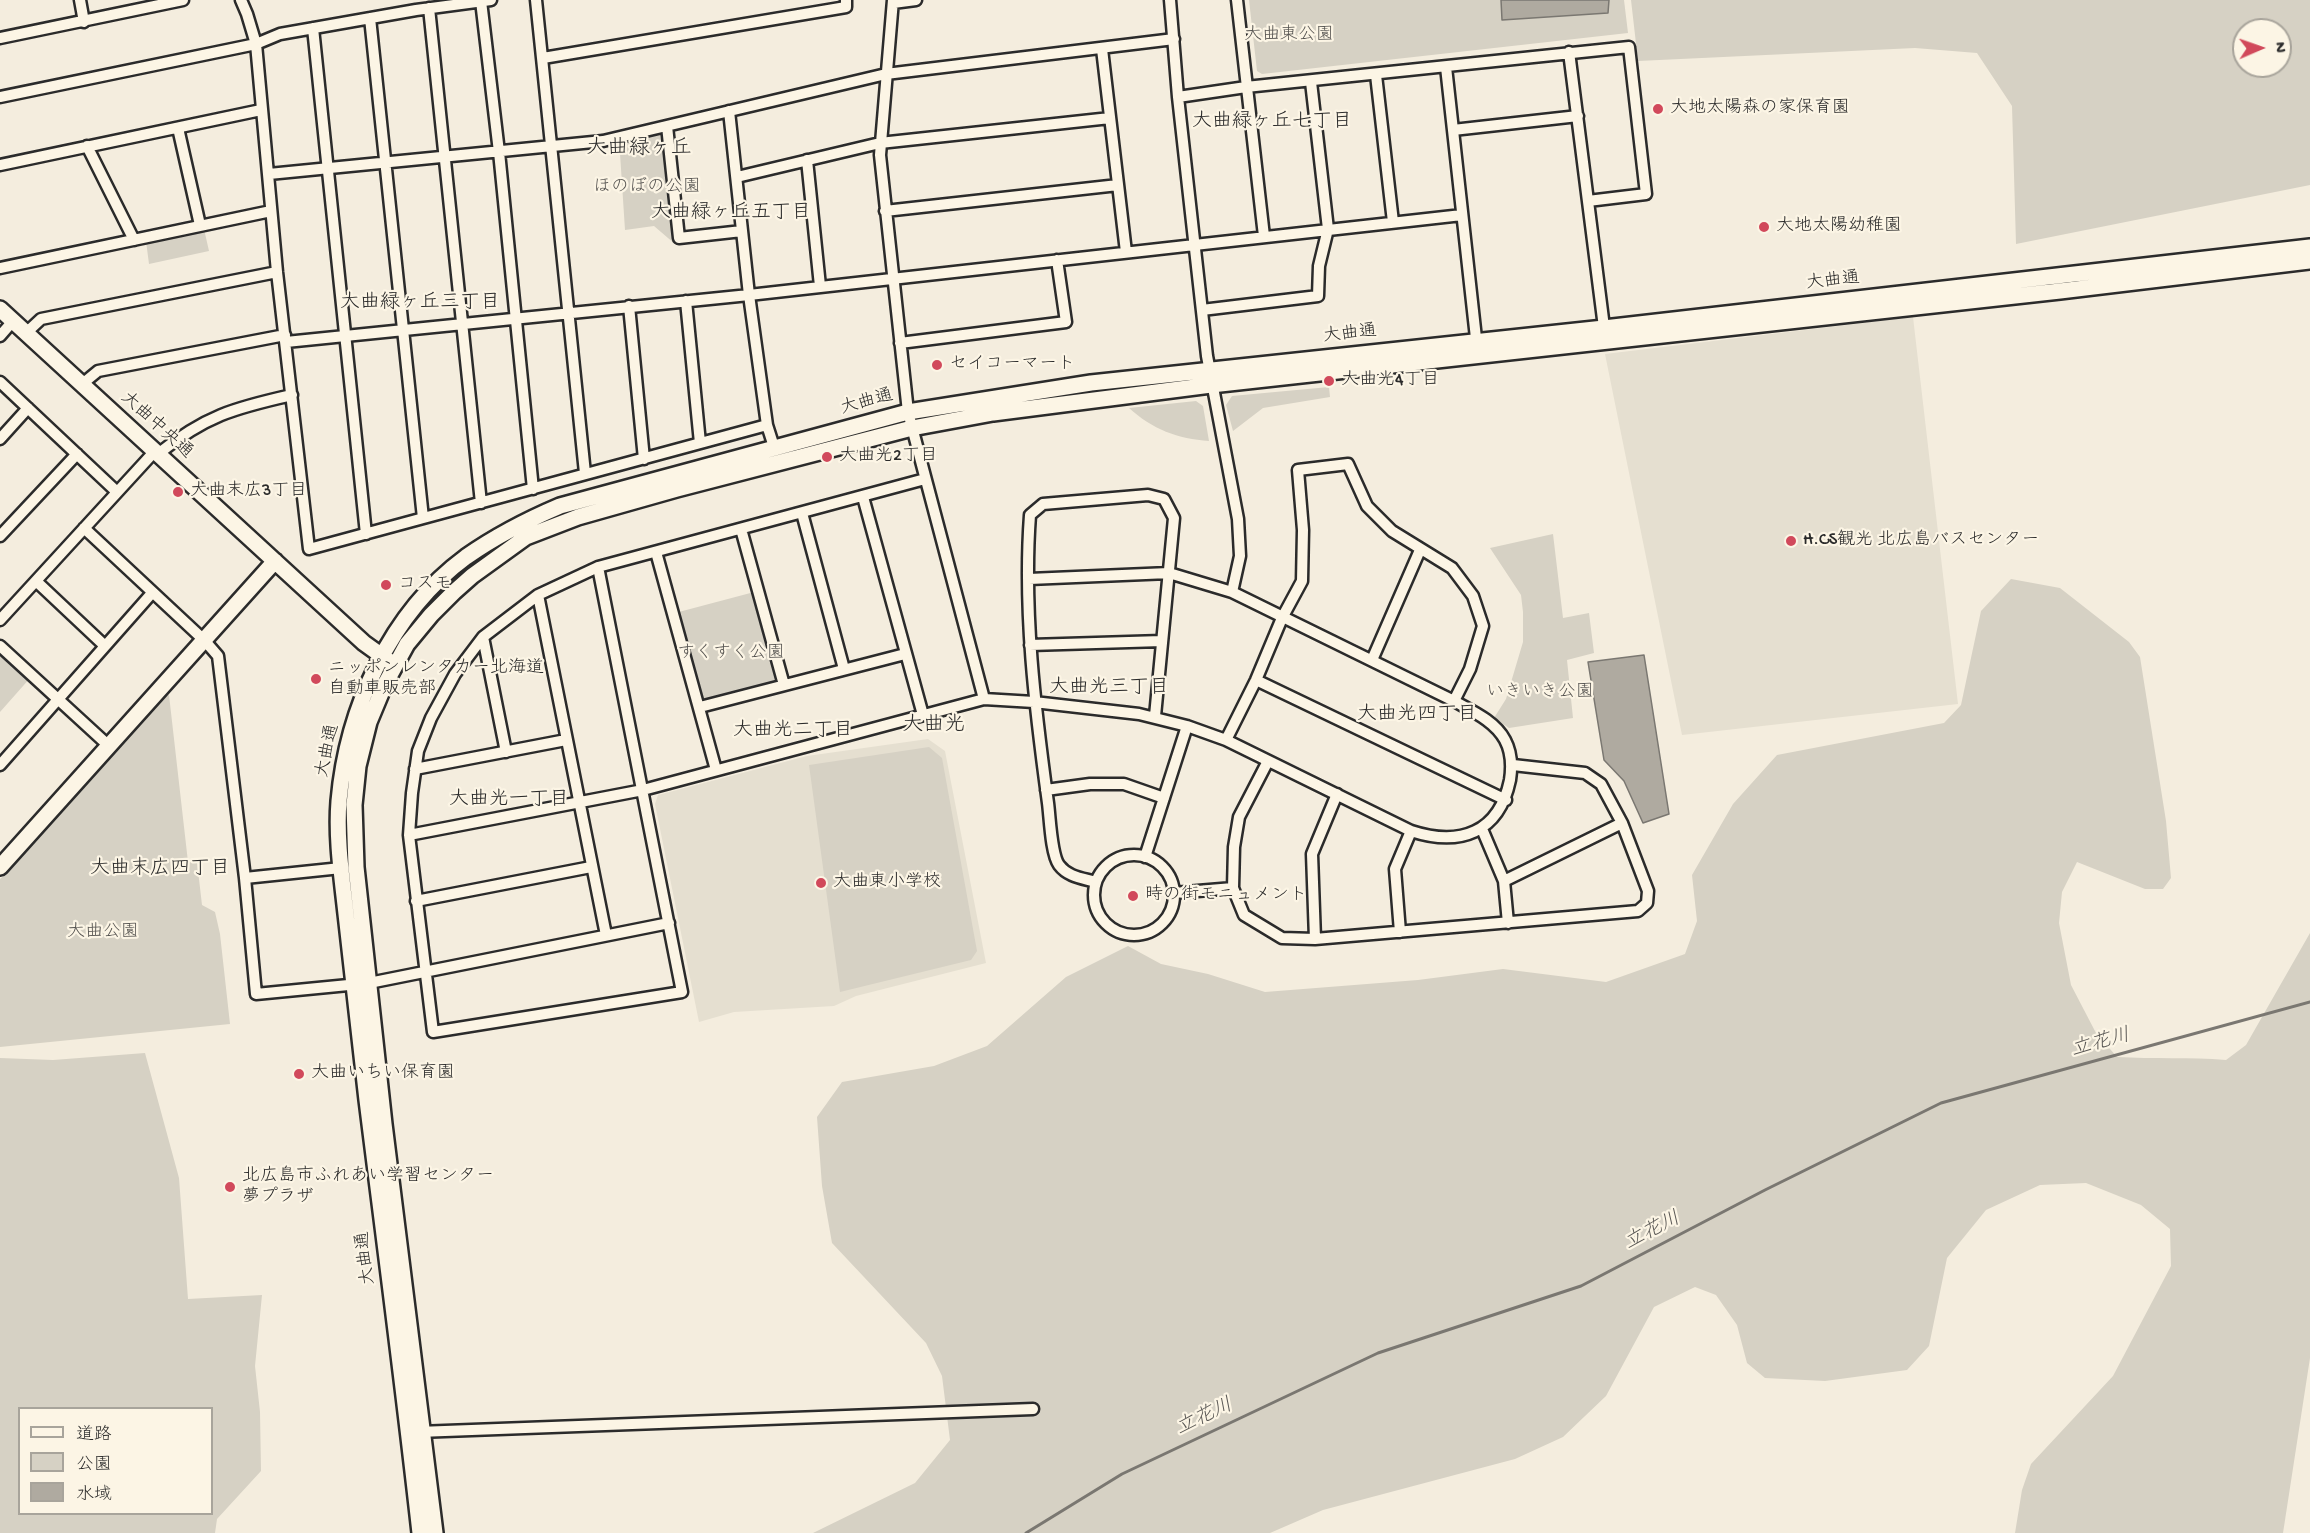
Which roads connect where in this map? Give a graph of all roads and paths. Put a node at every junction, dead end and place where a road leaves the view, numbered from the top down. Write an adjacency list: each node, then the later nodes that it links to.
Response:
1 (80, 0): 15 (street)
2 (183, 0): 11 (street)
3 (241, 0): 19 (street)
4 (536, 0): 22 (street)
5 (846, 0): 22 (street)
6 (916, 0): 10 (street)
7 (1170, 0): 18 (street)
8 (1237, 0): 27 (street)
9 (486, 1): 13 (street); 40 (street)
10 (893, 1): 24 (street)
11 (154, 3): 15 (street)
12 (415, 5): 13 (street); 14 (street)
13 (429, 8): 41 (street)
14 (370, 18): 16 (street); 43 (street)
15 (84, 22): 17 (street)
16 (313, 28): 19 (street); 45 (street)
17 (0, 38)
18 (1174, 39): 20 (street); 29 (street)
19 (256, 44): 28 (street); 30 (street)
20 (1102, 49): 24 (street); 33 (street)
21 (1569, 52): 23 (street); 32 (street); 49 (street)
22 (543, 58): 39 (street)
23 (1446, 67): 25 (street); 36 (street)
24 (886, 74): 31 (street); 37 (street)
25 (1376, 75): 26 (street); 53 (street)
26 (1311, 82): 27 (street); 55 (street)
27 (1246, 87): 29 (street); 57 (street)
28 (0, 97)
29 (1178, 97): 59 (street)
30 (261, 110): 35 (street); 46 (street)
31 (729, 111): 34 (street); 47 (street)
32 (1578, 116): 36 (street); 49 (street)
33 (1110, 118): 37 (street); 48 (street)
34 (667, 126): 39 (street); 56 (street)
35 (178, 128): 38 (street); 54 (street)
36 (1453, 130): 52 (street)
37 (880, 144): 42 (street); 51 (street)
38 (87, 146): 44 (street); 58 (street)
39 (553, 146): 40 (street); 73 (street)
40 (499, 152): 41 (street); 74 (street)
41 (446, 157): 43 (street); 76 (street)
42 (807, 160): 47 (street); 67 (street)
43 (386, 164): 45 (street); 77 (street)
44 (0, 165)
45 (328, 169): 46 (street); 80 (street)
46 (269, 174): 50 (street)
47 (737, 177): 56 (street)
48 (1118, 185): 51 (street); 61 (street)
49 (1588, 201): 79 (street)
50 (272, 211): 54 (street); 65 (street)
51 (885, 211): 66 (street)
52 (1462, 215): 53 (street); 84 (street)
53 (1393, 222): 55 (street)
54 (200, 225): 58 (street)
55 (1328, 229): 57 (street); 72 (street)
56 (742, 231): 68 (street)
57 (1264, 236): 59 (street)
58 (134, 240): 64 (street)
59 (1196, 245): 61 (street); 72 (street)
60 (2310, 247): 79 (street, 大曲通)
61 (1126, 252): 62 (street)
62 (1057, 260): 66 (street); 83 (street)
63 (2310, 261): 79 (street, 大曲通)
64 (0, 268)
65 (277, 272): 78 (street); 82 (street)
66 (894, 279): 67 (street); 83 (street)
67 (820, 286): 68 (street)
68 (749, 295): 69 (street); 91 (street)
69 (686, 302): 70 (street); 93 (street)
70 (629, 306): 73 (street); 97 (street)
71 (0, 309): 75 (street, 大曲中央通)
72 (1202, 310): 85 (street)
73 (569, 312): 74 (street); 98 (street)
74 (515, 318): 76 (street); 100 (street)
75 (13, 321): 78 (street, 大曲中央通); 81 (street)
76 (463, 323): 77 (street); 103 (street)
77 (404, 330): 80 (street); 105 (street)
78 (26, 333): 87 (street, 大曲中央通)
79 (1605, 334): 84 (street, 大曲通)
80 (345, 335): 82 (street); 108 (street)
81 (0, 336)
82 (285, 338): 87 (street); 88 (street)
83 (900, 343): 90 (street)
84 (1478, 348): 85 (street, 大曲通)
85 (1210, 378): 90 (street, 大曲通); 117 (street)
86 (0, 382): 89 (street)
87 (81, 385): 96 (street, 大曲中央通)
88 (292, 395): 96 (street); 108 (street)
89 (28, 408): 92 (street); 95 (street)
90 (910, 420): 94 (street, 大曲通); 99 (street); 130 (street, 大曲通)
91 (768, 425): 93 (street); 94 (street)
92 (0, 439)
93 (700, 443): 97 (street)
94 (774, 447): 130 (street, 大曲通)
95 (77, 453): 101 (street); 109 (street)
96 (157, 453): 101 (street); 112 (street, 大曲中央通)
97 (644, 459): 98 (street)
98 (585, 473): 100 (street)
99 (925, 480): 102 (street); 134 (street)
100 (533, 489): 103 (street)
101 (117, 492): 106 (street)
102 (863, 497): 104 (street); 128 (street)
103 (481, 502): 105 (street)
104 (802, 513): 107 (street); 131 (street)
105 (423, 518): 108 (street)
106 (84, 528): 116 (street); 118 (street)
107 (741, 529): 111 (street); 133 (street)
108 (366, 534)
109 (0, 536)
110 (1420, 550): 120 (street); 129 (street); 136 (street)
111 (656, 552): 113 (street); 138 (street)
112 (275, 561): 123 (street); 130 (street, 大曲中央通)
113 (598, 567): 119 (street); 151 (street)
114 (1169, 573): 115 (street); 115 (street); 117 (street); 124 (street)
115 (1029, 579): 125 (street)
116 (36, 581): 121 (street); 127 (street)
117 (1232, 592): 120 (street)
118 (152, 593): 123 (street); 127 (street)
119 (538, 595): 122 (street); 142 (street)
120 (1282, 618): 129 (street); 132 (street)
121 (0, 620)
122 (483, 637): 145 (street); 149 (street)
123 (205, 641): 144 (street); 165 (street)
124 (1162, 641): 125 (street); 140 (street)
125 (1030, 645): 137 (street)
126 (0, 646): 135 (street)
127 (105, 646): 135 (street)
128 (905, 654): 131 (street); 139 (street)
129 (1372, 660): 136 (street)
130 (388, 661): 164 (street, 大曲通); 177 (street, 大曲通)
131 (844, 669): 133 (street)
132 (1256, 680): 143 (street); 155 (street)
133 (784, 685): 138 (street)
134 (984, 699): 137 (street); 139 (street)
135 (58, 700): 144 (street); 147 (street)
136 (1454, 701): 148 (street)
137 (1034, 702): 140 (street); 152 (street)
138 (700, 707): 150 (street)
139 (923, 715): 150 (street)
140 (1155, 716): 141 (street)
141 (1187, 726): 143 (street); 154 (street)
142 (566, 740): 145 (street); 156 (street)
143 (1226, 740): 146 (street)
144 (109, 746): 162 (street)
145 (506, 752): 149 (street)
146 (1268, 761): 153 (street); 168 (street)
147 (0, 765)
148 (1513, 765): 155 (street); 157 (street)
149 (415, 769): 160 (street)
150 (716, 770): 151 (street)
151 (643, 790): 156 (street); 171 (street)
152 (1046, 790): 154 (street); 167 (street)
153 (1337, 794): 159 (street); 175 (street)
154 (1164, 798): 161 (street)
155 (1506, 800): 158 (street)
156 (579, 802): 160 (street); 163 (street)
157 (1622, 823): 166 (street); 172 (street)
158 (1482, 829): 159 (street); 166 (street)
159 (1411, 831): 173 (street)
160 (409, 835): 170 (street)
161 (1144, 856): 167 (street); 169 (street)
162 (0, 867)
163 (591, 867): 170 (street); 174 (street)
164 (341, 868): 165 (street); 177 (street, 大曲通)
165 (245, 878): 177 (street)
166 (1504, 881): 172 (street)
167 (1096, 882): 169 (street)
168 (1233, 888): 169 (street); 175 (street)
169 (1174, 893)
170 (416, 901): 176 (street)
171 (669, 923): 174 (street); 176 (street)
172 (1508, 923): 173 (street)
173 (1400, 932): 175 (street)
174 (606, 935): 176 (street)
175 (1316, 939)
176 (425, 972): 177 (street)
177 (362, 984): 179 (street, 大曲通)
178 (1033, 1408): 179 (street)
179 (416, 1432): 180 (street, 大曲通); 181 (street, 大曲通)
180 (420, 1533)
181 (435, 1533)

